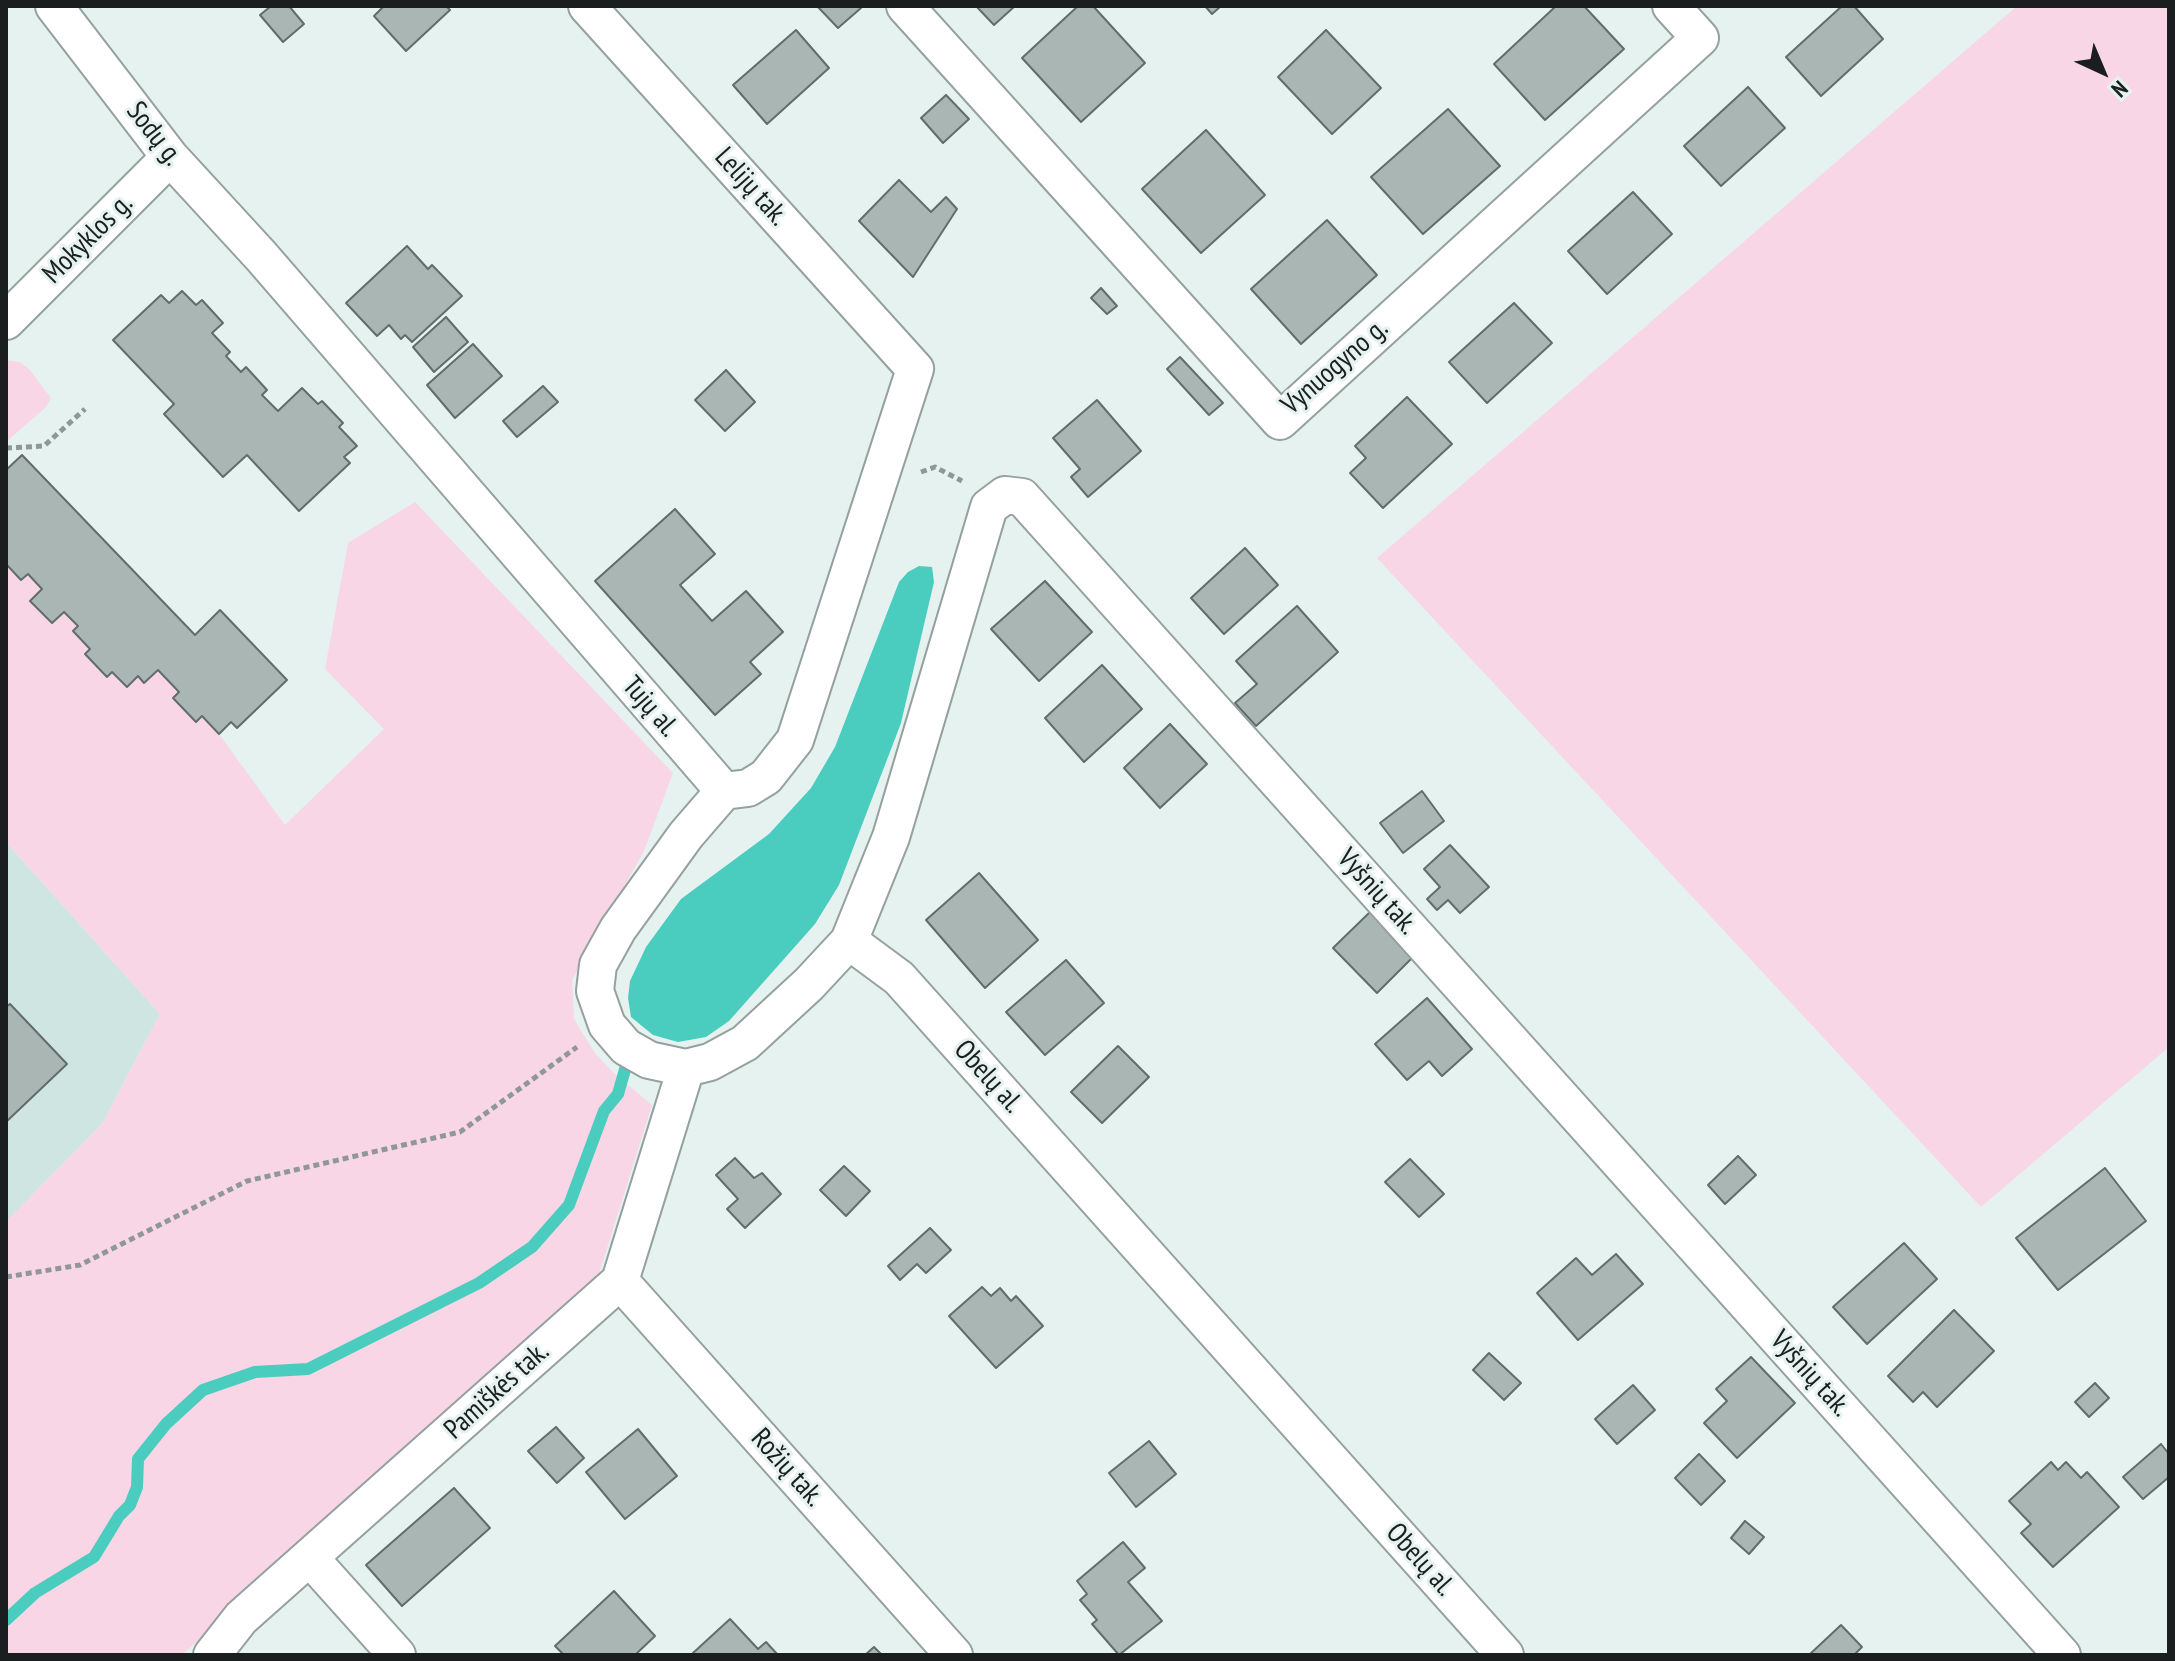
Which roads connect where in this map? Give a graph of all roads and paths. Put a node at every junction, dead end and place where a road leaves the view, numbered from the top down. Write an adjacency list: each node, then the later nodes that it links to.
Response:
1 (54, 6): 5 (street, Sodų g.)
2 (587, 6): 10 (street, Lelijų tak.)
3 (905, 6): 4 (street, Vynuogyno g.)
4 (1671, 6)
5 (170, 157): 6 (street, Sodų g.); 7 (street, Mokyklos g.)
6 (261, 256): 12 (street, Tujų al.)
7 (6, 321)
8 (85, 409): 9 (path)
9 (6, 448)
10 (876, 488): 11 (path); 12 (street)
11 (989, 507): 13 (street); 23 (street, Vyšnių tak.)
12 (724, 791): 14 (street)
13 (849, 941): 15 (street); 22 (street, Obelų al.)
14 (607, 1025): 15 (street); 16 (path)
15 (686, 1068): 17 (street)
16 (6, 1277)
17 (620, 1281): 18 (street, Pamiškės tak.); 21 (street, Rožių tak.)
18 (310, 1558): 19 (street, Pamiškės tak.); 20 (street)
19 (212, 1655)
20 (397, 1655)
21 (954, 1655)
22 (1505, 1655)
23 (2062, 1655)

